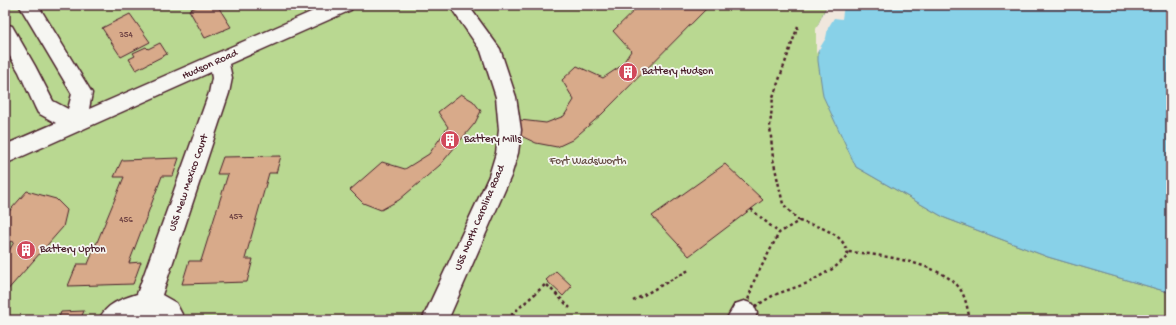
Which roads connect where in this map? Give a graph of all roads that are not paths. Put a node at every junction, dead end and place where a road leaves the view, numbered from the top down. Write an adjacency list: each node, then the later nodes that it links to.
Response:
1 (28, 5): 5 (street)
2 (344, 5): 6 (street, Hudson Road)
3 (458, 5): 13 (street, USS North Carolina Road)
4 (5, 31): 7 (street)
5 (56, 49): 7 (street); 8 (street)
6 (219, 62): 8 (street, Hudson Road); 10 (street, USS New Mexico Court)
7 (28, 72): 8 (street)
8 (76, 123): 9 (street, Hudson Road)
9 (5, 155)
10 (146, 304): 11 (street); 12 (street)
11 (112, 320)
12 (172, 320)
13 (435, 320)

